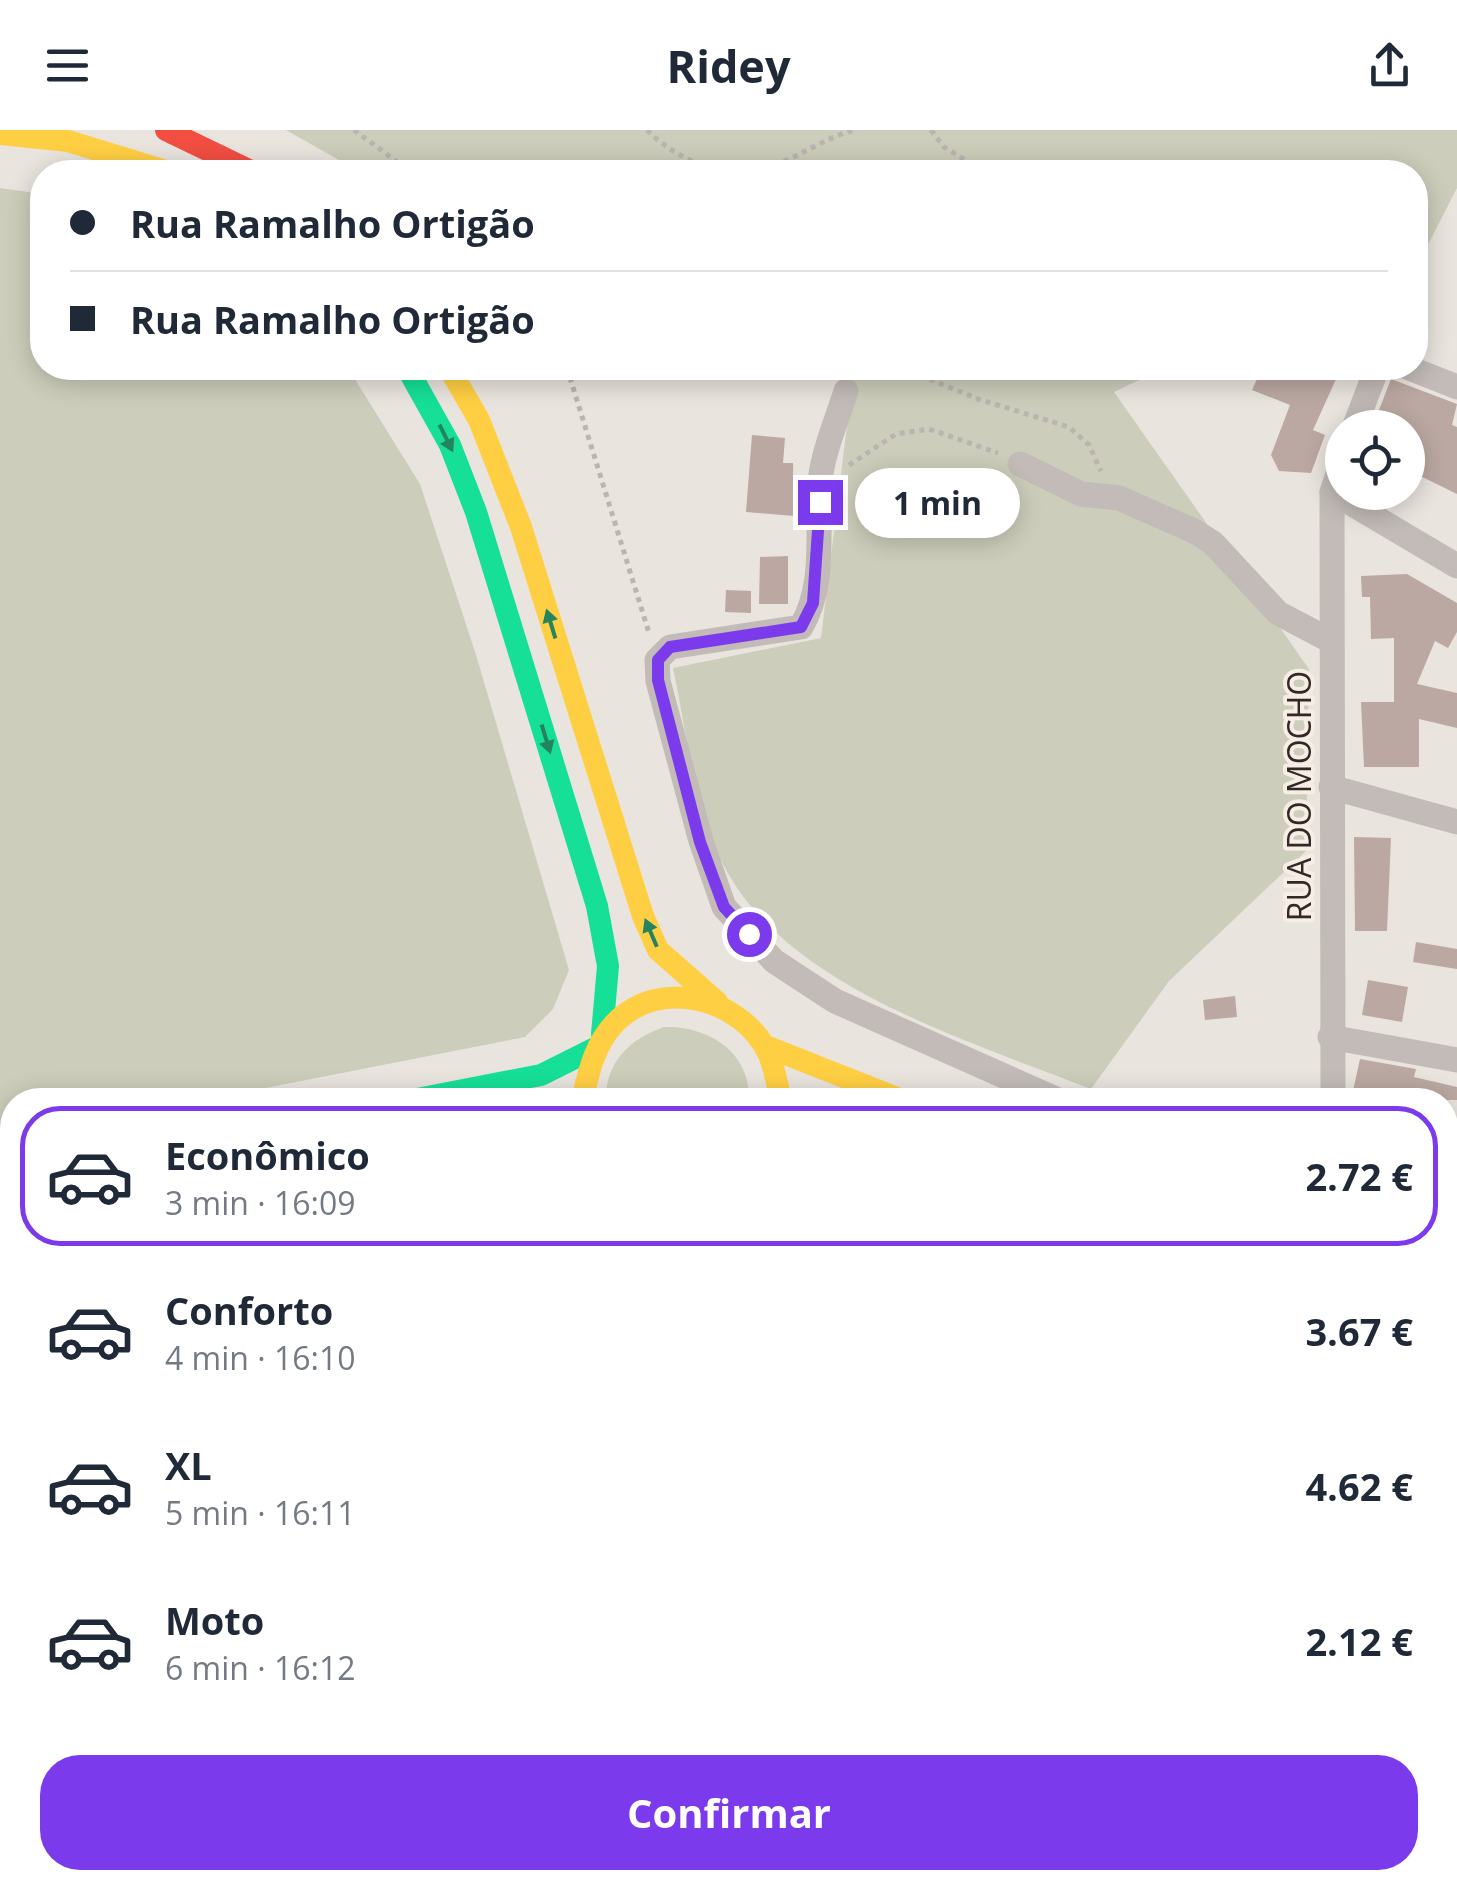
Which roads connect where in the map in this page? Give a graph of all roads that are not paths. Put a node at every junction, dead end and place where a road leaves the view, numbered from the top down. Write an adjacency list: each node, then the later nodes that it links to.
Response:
1 (166, 130): 4 (main road)
2 (0, 134): 3 (main road)
3 (131, 160)
4 (229, 160)
5 (1428, 376): 9 (street)
6 (414, 380): 21 (main road, one-way to 21)
7 (456, 380): 19 (main road, one-way to 7)
8 (1372, 380): 11 (street)
9 (1457, 387)
10 (846, 391): 28 (street)
11 (1361, 410)
12 (1020, 464): 16 (street)
13 (1332, 510): 16 (street, RUA DO MOCHO)
14 (1362, 510): 15 (street)
15 (1457, 566)
16 (1331, 641): 17 (street, RUA DO MOCHO)
17 (1331, 786): 18 (street); 20 (street, RUA DO MOCHO)
18 (1457, 822)
19 (717, 1002): 21 (main road); 22 (main road)
20 (1330, 1037): 23 (street); 29 (street, RUA DO MOCHO)
21 (598, 1041): 24 (main road); 25 (main road)
22 (768, 1047): 26 (main road); 27 (main road)
23 (1457, 1060)
24 (474, 1088)
25 (583, 1088)
26 (780, 1088)
27 (872, 1088)
28 (1031, 1088)
29 (1332, 1088)

